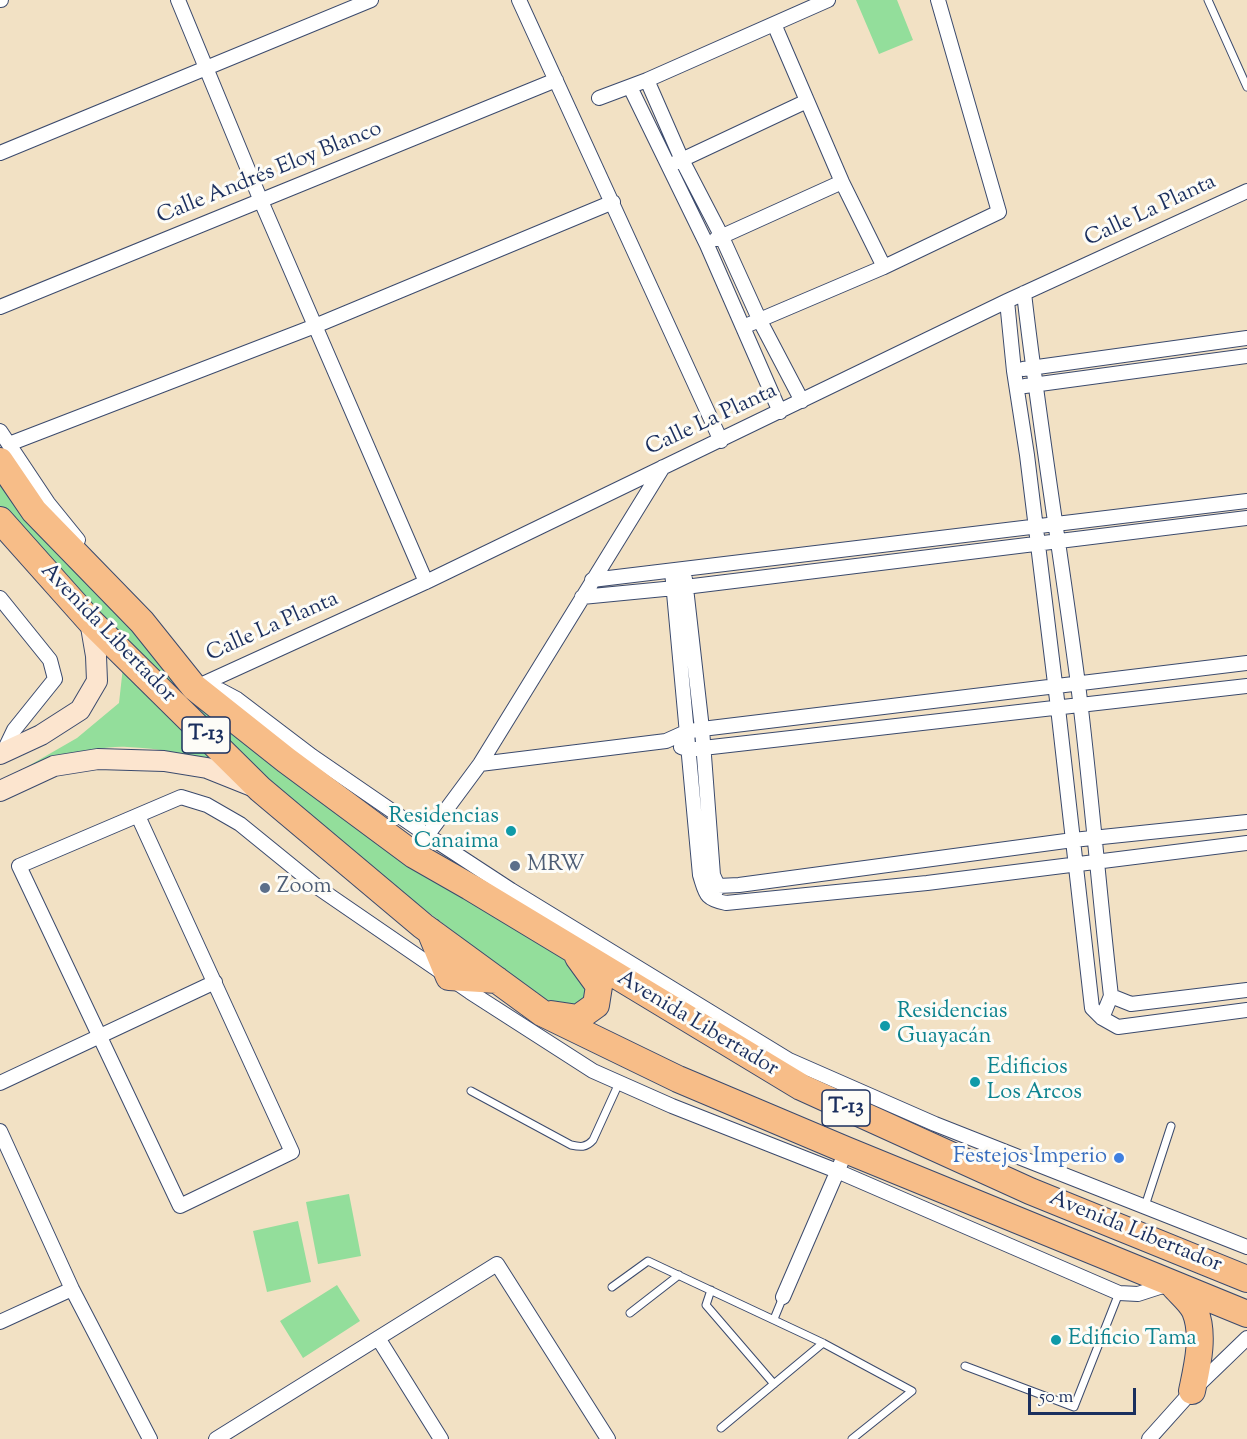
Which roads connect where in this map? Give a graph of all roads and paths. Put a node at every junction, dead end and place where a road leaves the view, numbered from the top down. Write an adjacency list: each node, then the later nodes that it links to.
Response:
1 (178, 0): 8 (street)
2 (370, 0): 8 (street)
3 (519, 0): 9 (street)
4 (828, 0): 7 (street)
5 (938, 0): 24 (street)
6 (1208, 0): 12 (lane)
7 (774, 24): 10 (street); 14 (street)
8 (206, 67): 15 (street); 20 (street)
9 (556, 80): 20 (street, Calle Andrés Eloy Blanco); 21 (street)
10 (647, 80): 11 (street); 16 (street)
11 (630, 87): 13 (street); 17 (street)
12 (1247, 87)
13 (599, 98)
14 (807, 101): 16 (street); 18 (street)
15 (0, 153)
16 (682, 160): 17 (street); 22 (street)
17 (668, 165): 23 (street)
18 (842, 182): 22 (street); 24 (street)
19 (1247, 191): 25 (street, Calle La Planta)
20 (261, 201): 27 (street, Calle Andrés Eloy Blanco); 29 (street)
21 (613, 202): 29 (street); 40 (street)
22 (721, 235): 23 (street); 28 (street)
23 (707, 245): 30 (street)
24 (884, 267): 28 (street)
25 (1024, 293): 26 (street, Calle La Planta); 33 (street)
26 (1007, 301): 34 (street); 37 (street, Calle La Planta)
27 (0, 307)
28 (760, 321): 30 (street); 37 (street)
29 (315, 326): 41 (street); 52 (street)
30 (743, 327): 38 (street)
31 (1247, 338): 33 (street)
32 (1247, 356): 35 (street)
33 (1032, 367): 34 (street); 35 (street)
34 (1014, 371): 36 (street)
35 (1034, 384): 36 (street); 46 (street)
36 (1017, 388): 47 (street)
37 (802, 401): 38 (street, Calle La Planta)
38 (780, 412): 40 (street, Calle La Planta)
39 (0, 431): 41 (street, Avenida Libertador)
40 (721, 441): 42 (street, Calle La Planta)
41 (5, 453): 61 (highway, Avenida Libertador / T-13)
42 (663, 466): 51 (street); 52 (street, Calle La Planta)
43 (1247, 501): 46 (street)
44 (1247, 518): 48 (street)
45 (0, 519): 56 (highway, Avenida Libertador / T-13)
46 (1055, 525): 47 (street); 48 (street)
47 (1036, 527): 49 (street); 50 (street)
48 (1058, 541): 49 (street); 58 (street)
49 (1037, 543): 53 (street); 59 (street)
50 (678, 570): 51 (street); 53 (street)
51 (592, 580): 54 (street)
52 (426, 582): 61 (street, Calle La Planta)
53 (679, 588): 54 (street); 64 (street); 65 (street)
54 (582, 597): 69 (street)
55 (0, 598): 68 (street)
56 (90, 621): 68 (street); 70 (highway, Avenida Libertador / T-13)
57 (1247, 663): 58 (street)
58 (1078, 684): 59 (street); 62 (street)
59 (1055, 685): 63 (street); 64 (street)
60 (1247, 686): 62 (street)
61 (194, 687): 77 (highway, Avenida Libertador / T-13)
62 (1080, 705): 63 (street); 74 (street)
63 (1058, 708): 67 (street); 75 (street)
64 (702, 729): 65 (street); 67 (street)
65 (686, 732): 66 (street); 67 (street)
66 (666, 741): 67 (street); 69 (street)
67 (696, 749): 82 (street); 85 (street)
68 (1, 753)
69 (480, 764): 77 (street)
70 (260, 789): 71 (street); 86 (highway, Avenida Libertador / T-13)
71 (0, 791)
72 (138, 816): 88 (street, Avenida Libertador); 90 (street); 96 (street, Avenida Libertador)
73 (1247, 822): 74 (street)
74 (1095, 838): 75 (street); 79 (street)
75 (1073, 840): 78 (street); 80 (street)
76 (1247, 843): 79 (street)
77 (420, 845): 83 (highway, Avenida Libertador / T-13); 84 (street, Avenida Libertador)
78 (922, 861): 81 (street); 82 (street)
79 (1097, 862): 80 (street); 92 (street)
80 (1076, 865): 81 (street); 95 (street)
81 (927, 883): 85 (street)
82 (718, 886): 85 (street)
83 (470, 887): 84 (highway, T-13); 87 (highway, Avenida Libertador / T-13)
84 (511, 890): 103 (street, Avenida Libertador)
85 (711, 900)
86 (430, 931): 88 (highway); 89 (highway, Avenida Libertador / T-13)
87 (574, 951): 94 (highway, T-13); 106 (highway, Avenida Libertador / T-13)
88 (449, 976): 89 (highway); 98 (street, Avenida Libertador)
89 (497, 980): 94 (highway, Avenida Libertador / T-13)
90 (215, 982): 96 (street); 96 (street)
91 (1247, 990): 92 (street)
92 (1111, 996): 95 (street)
93 (1247, 1010): 95 (street)
94 (542, 1013): 102 (highway, Avenida Libertador / T-13)
95 (1102, 1018)
96 (99, 1035): 97 (street)
97 (0, 1083)
98 (619, 1083): 99 (lane); 102 (street, Avenida Libertador)
99 (471, 1091)
100 (1171, 1126): 103 (lane)
101 (0, 1131): 109 (street)
102 (842, 1161): 107 (highway, Avenida Libertador / T-13); 111 (street, Avenida Libertador); 112 (street)
103 (1144, 1206): 104 (street, Avenida Libertador)
104 (1247, 1246)
105 (679, 1275): 108 (lane); 110 (lane); 113 (lane)
106 (1247, 1279)
107 (1172, 1283): 111 (street, Avenida Libertador); 114 (highway, Avenida Libertador / T-13); 122 (highway)
108 (612, 1287)
109 (72, 1289): 116 (street); 124 (street)
110 (711, 1290): 115 (lane); 121 (lane)
111 (1119, 1293): 120 (lane)
112 (783, 1298): 115 (lane)
113 (630, 1313)
114 (1247, 1314)
115 (774, 1319): 119 (lane)
116 (0, 1322)
117 (378, 1338): 125 (street); 126 (street); 127 (street)
118 (1247, 1339): 122 (street)
119 (823, 1342): 121 (lane); 128 (lane)
120 (965, 1366)
121 (774, 1384): 123 (lane)
122 (1192, 1391): 129 (street)
123 (721, 1428)
124 (150, 1439)
125 (216, 1439)
126 (441, 1439)
127 (608, 1439)
128 (852, 1439)
129 (1149, 1439)

